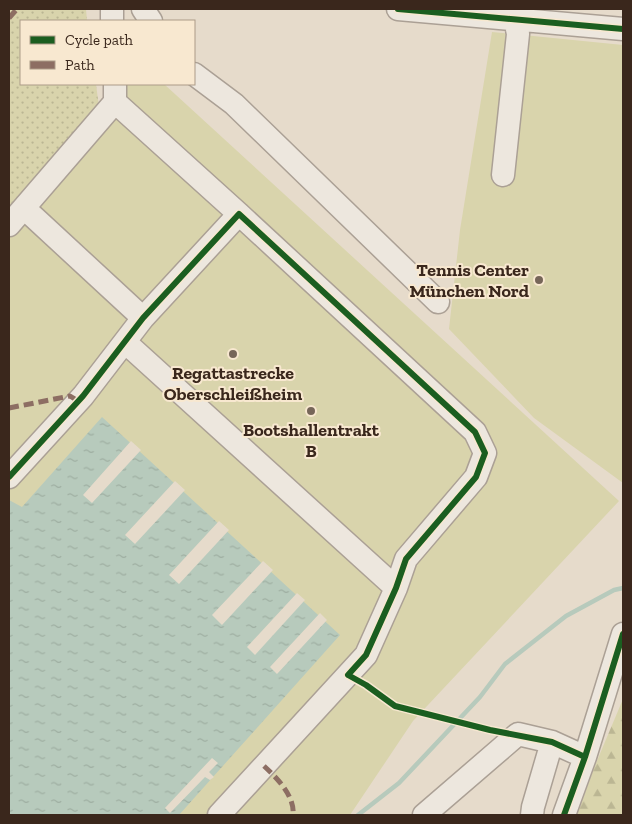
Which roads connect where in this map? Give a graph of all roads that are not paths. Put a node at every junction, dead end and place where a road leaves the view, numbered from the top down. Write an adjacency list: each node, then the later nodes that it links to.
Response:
1 (143, 9): 4 (street)
2 (398, 9): 3 (street)
3 (515, 19): 5 (street); 8 (street)
4 (150, 20)
5 (623, 29)
6 (195, 75): 12 (street)
7 (115, 93): 9 (street); 10 (street)
8 (503, 176)
9 (24, 208): 11 (street); 13 (street)
10 (239, 214): 13 (street); 16 (street)
11 (9, 225)
12 (438, 302)
13 (143, 318): 14 (street)
14 (125, 342): 15 (street); 16 (street)
15 (9, 476)
16 (396, 588): 22 (street)
17 (623, 634): 19 (street)
18 (623, 662): 19 (street)
19 (603, 700): 21 (street)
20 (552, 742): 21 (street); 23 (street); 24 (street)
21 (585, 757): 25 (street)
22 (219, 815)
23 (424, 815)
24 (532, 815)
25 (564, 815)

